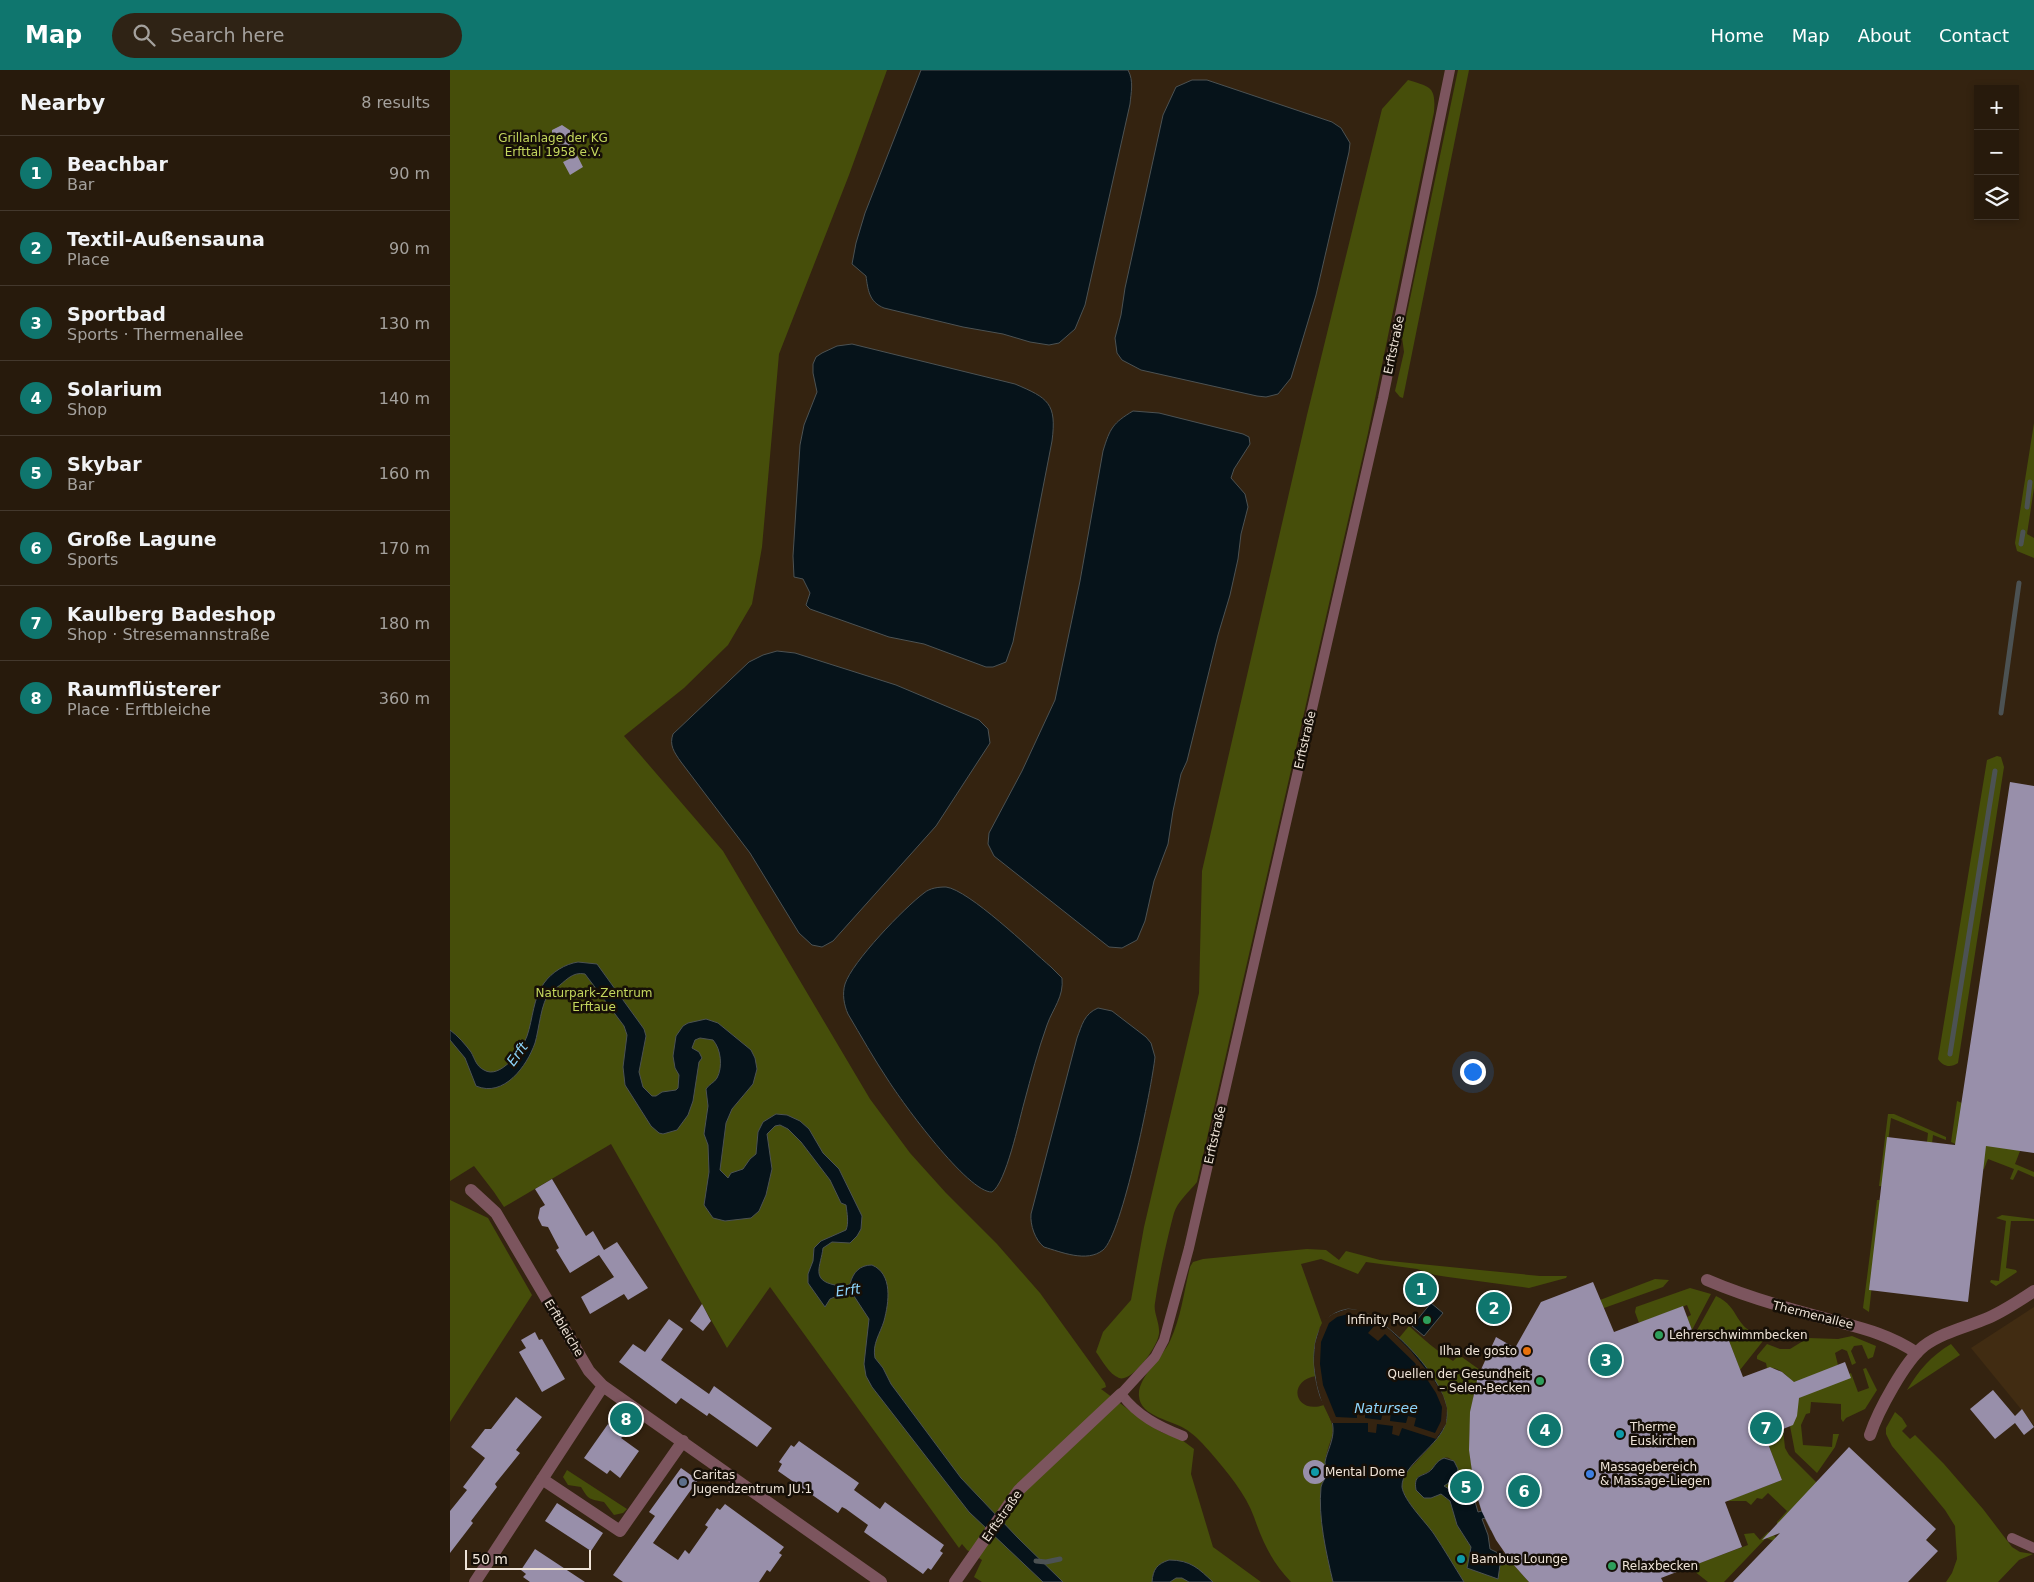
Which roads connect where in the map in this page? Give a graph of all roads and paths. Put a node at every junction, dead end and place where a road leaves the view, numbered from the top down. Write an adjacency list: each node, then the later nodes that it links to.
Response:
1 (1450, 70): 7 (lane, Erftstraße)
2 (471, 1190): 6 (street, Erftbleiche)
3 (1707, 1280): 5 (street, Thermenallee)
4 (2034, 1290): 5 (street)
5 (1917, 1353): 8 (street)
6 (603, 1386): 10 (street, Erftbleiche); 11 (street)
7 (1121, 1394): 9 (lane); 16 (street, Erftstraße)
8 (1870, 1434)
9 (1183, 1436)
10 (683, 1441): 11 (street); 15 (street, Erftbleiche)
11 (542, 1479): 14 (street)
12 (2012, 1538): 13 (lane)
13 (2034, 1548)
14 (475, 1582)
15 (881, 1582)
16 (955, 1582)

